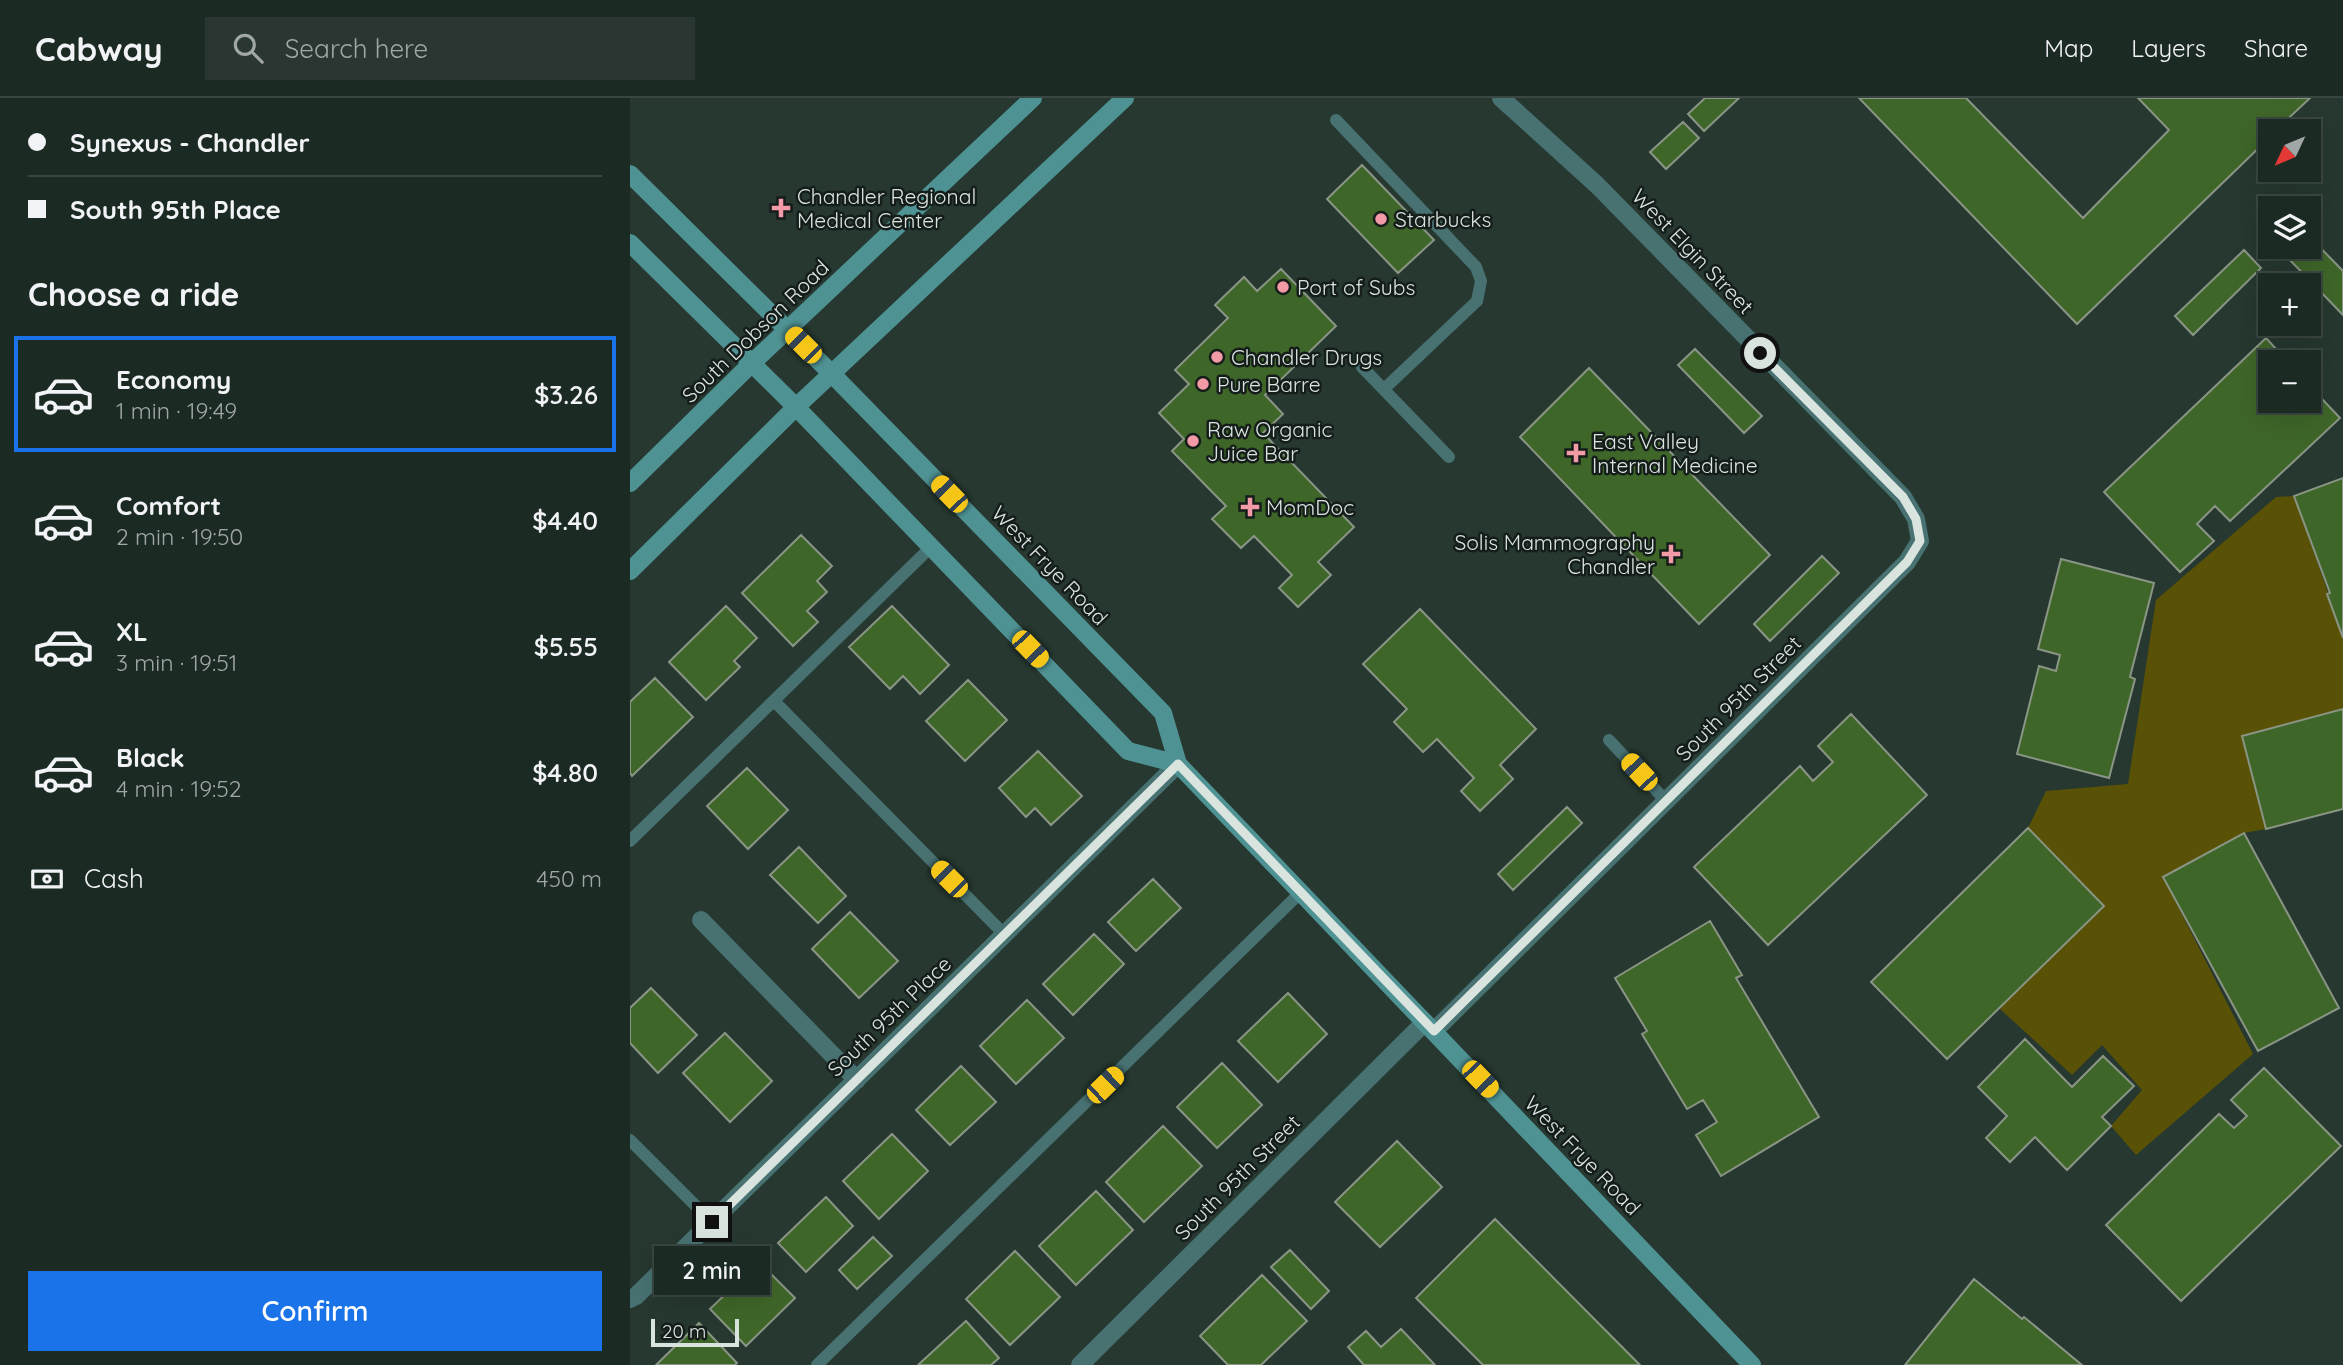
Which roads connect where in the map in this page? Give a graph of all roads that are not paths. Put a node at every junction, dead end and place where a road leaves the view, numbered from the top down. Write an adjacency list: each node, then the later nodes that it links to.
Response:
1 (1033, 98): 7 (street, South Dobson Road)
2 (1125, 98): 10 (street)
3 (1501, 98): 15 (street, West Elgin Street)
4 (1336, 120): 11 (lane)
5 (630, 174): 7 (street, West Frye Road)
6 (630, 243): 8 (street)
7 (788, 330): 8 (street, South Dobson Road); 10 (street, West Frye Road)
8 (752, 363): 12 (street); 14 (street, South Dobson Road)
9 (1362, 367): 11 (lane)
10 (832, 374): 12 (street); 20 (street, West Frye Road)
11 (1384, 389): 13 (lane)
12 (796, 407): 16 (street); 17 (street)
13 (1449, 457)
14 (630, 483)
15 (1920, 541): 21 (street, South 95th Street)
16 (931, 547): 18 (lane); 20 (street)
17 (630, 571)
18 (774, 701): 22 (lane); 25 (lane)
19 (1609, 740): 21 (lane)
20 (1178, 764): 23 (street, West Frye Road); 25 (street, South 95th Place)
21 (1666, 801): 26 (street, South 95th Street)
22 (630, 841)
23 (1301, 892): 26 (street, West Frye Road); 31 (lane)
24 (701, 920): 27 (street)
25 (1005, 935): 27 (street, South 95th Place)
26 (1430, 1026): 32 (street, South 95th Street); 33 (street, West Frye Road)
27 (857, 1080): 29 (street, South 95th Place)
28 (630, 1140): 29 (lane)
29 (712, 1222): 30 (street, South 95th Place)
30 (630, 1299)
31 (817, 1365)
32 (1080, 1365)
33 (1752, 1365)

